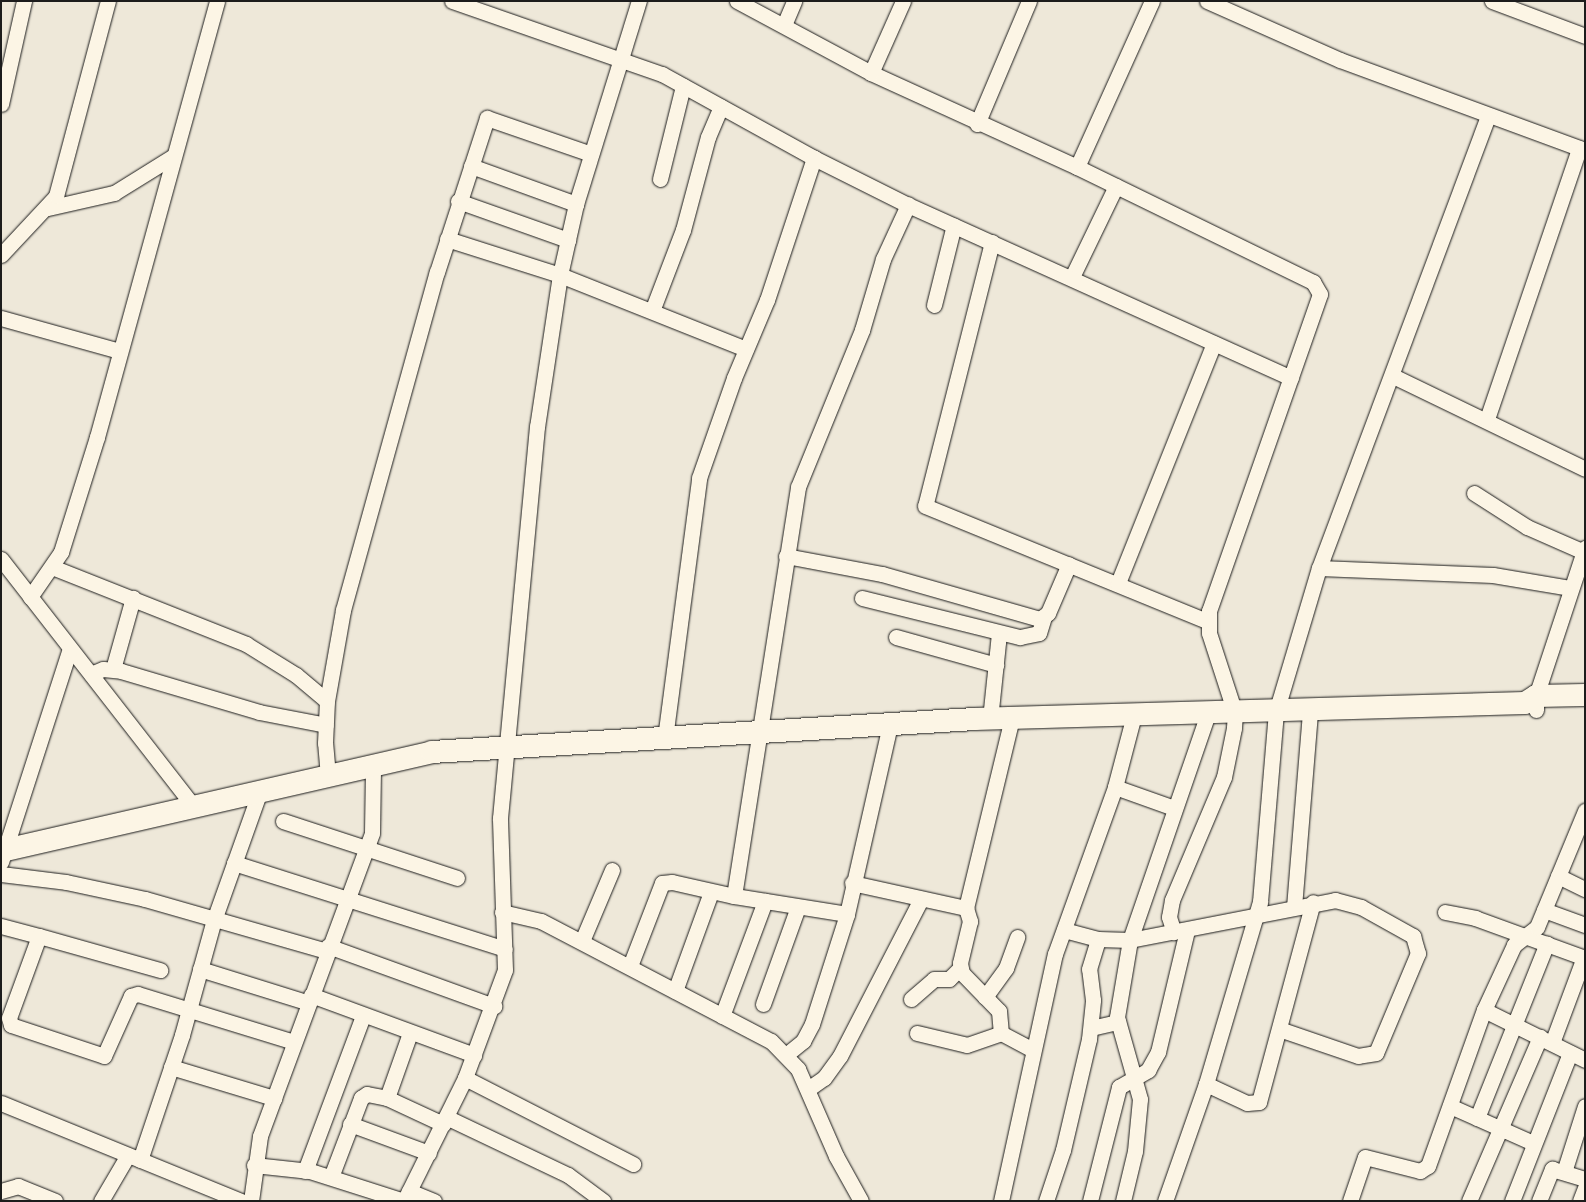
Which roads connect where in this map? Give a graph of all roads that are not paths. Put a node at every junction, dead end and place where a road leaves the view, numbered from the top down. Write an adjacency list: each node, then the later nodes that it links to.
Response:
1 (24, 1): 20 (street)
2 (108, 1): 35 (street)
3 (217, 1): 26 (street)
4 (452, 1): 17 (street)
5 (639, 1): 17 (street)
6 (736, 1): 15 (street)
7 (794, 1): 15 (street)
8 (903, 1): 18 (street)
9 (1029, 1): 23 (street)
10 (1152, 1): 29 (street)
11 (1207, 1): 13 (street)
12 (1492, 1): 14 (street)
13 (1233, 7): 22 (street)
14 (1527, 8): 16 (street)
15 (784, 25): 18 (street)
16 (1585, 36)
17 (622, 58): 19 (street); 25 (street)
18 (871, 73): 23 (street)
19 (684, 86): 21 (street); 30 (street)
20 (1, 104)
21 (721, 107): 27 (street); 44 (street)
22 (1488, 115): 24 (street); 49 (street)
23 (977, 124): 29 (street)
24 (1582, 149): 51 (street)
25 (592, 154): 28 (street); 33 (street)
26 (172, 157): 35 (street); 48 (street)
27 (814, 158): 34 (street); 47 (street)
28 (471, 166): 32 (street); 33 (street)
29 (1077, 167): 31 (street)
30 (660, 179)
31 (1116, 186): 42 (street); 50 (street)
32 (458, 201): 37 (street); 38 (street)
33 (576, 204): 38 (street)
34 (908, 204): 36 (street); 55 (street)
35 (48, 208): 40 (street)
36 (954, 225): 39 (street); 43 (street)
37 (447, 239): 41 (street); 74 (street)
38 (568, 240): 41 (street)
39 (992, 242): 42 (street); 57 (street)
40 (1, 255)
41 (560, 275): 44 (street); 87 (street)
42 (1072, 277): 46 (street)
43 (934, 305)
44 (652, 311): 47 (street)
45 (1, 318): 48 (street)
46 (1214, 343): 50 (street); 60 (street)
47 (746, 349): 86 (street)
48 (119, 351): 58 (street)
49 (1393, 376): 51 (street); 59 (street)
50 (1291, 378): 66 (street)
51 (1487, 419): 52 (street)
52 (1585, 469)
53 (1474, 493): 54 (street)
54 (1584, 550): 61 (street)
55 (786, 556): 65 (street); 85 (street)
56 (1, 559): 62 (street)
57 (1069, 564): 60 (street); 65 (street)
58 (52, 567): 62 (street); 63 (street)
59 (1319, 568): 61 (street); 78 (street)
60 (1118, 583): 66 (street)
61 (1571, 588): 75 (street)
62 (30, 597): 69 (street)
63 (133, 598): 71 (street); 74 (street)
64 (862, 598): 67 (street)
65 (1044, 617): 67 (street)
66 (1207, 621): 79 (street)
67 (999, 633): 70 (street)
68 (896, 637): 70 (street)
69 (70, 648): 72 (street); 97 (street)
70 (996, 665): 82 (street)
71 (113, 669): 72 (street); 84 (street)
72 (91, 674): 92 (street)
73 (1585, 695): 75 (highway)
74 (327, 701): 84 (street)
75 (1533, 703): 76 (highway); 77 (highway)
76 (1585, 710)
77 (1310, 711): 78 (highway); 112 (street)
78 (1276, 712): 79 (highway); 118 (street)
79 (1235, 713): 80 (highway); 123 (street)
80 (1208, 714): 81 (highway); 93 (street)
81 (1134, 716): 82 (highway); 90 (street)
82 (1001, 718): 83 (highway); 113 (street)
83 (890, 724): 85 (highway); 103 (street)
84 (326, 726): 89 (street)
85 (763, 732): 86 (highway); 106 (street)
86 (665, 738): 87 (highway)
87 (506, 746): 88 (highway); 115 (street)
88 (373, 766): 89 (highway); 96 (street)
89 (328, 776): 91 (highway)
90 (1115, 787): 93 (street); 122 (street)
91 (260, 791): 92 (highway); 98 (street)
92 (193, 806): 97 (highway)
93 (1174, 808): 128 (street)
94 (1585, 811): 101 (street)
95 (283, 821): 96 (street)
96 (368, 848): 102 (street); 108 (street)
97 (2, 854)
98 (234, 863): 108 (street); 119 (street)
99 (612, 870): 129 (street)
100 (1, 874): 119 (street)
101 (1558, 876): 104 (street); 114 (street)
102 (457, 878)
103 (852, 883): 107 (street); 117 (street)
104 (1585, 889)
105 (711, 892): 106 (street); 134 (street); 138 (street)
106 (734, 896): 109 (street)
107 (921, 899): 113 (street); 166 (street)
108 (347, 901): 131 (street); 132 (street)
109 (765, 901): 111 (street); 147 (street)
110 (1313, 902): 112 (street); 151 (street); 151 (street)
111 (798, 907): 117 (street); 142 (street)
112 (1294, 907): 118 (street)
113 (966, 908): 135 (street)
114 (1544, 910): 120 (street); 125 (street)
115 (502, 912): 129 (street); 132 (street)
116 (1445, 912): 125 (street)
117 (847, 914): 159 (street)
118 (1256, 916): 123 (street); 165 (street)
119 (214, 920): 131 (street); 136 (street)
120 (1585, 925)
121 (1, 926): 124 (street)
122 (1064, 930): 127 (street); 157 (street)
123 (1180, 931): 128 (street); 164 (street)
124 (38, 936): 137 (street); 144 (street)
125 (1528, 936): 130 (street); 145 (street)
126 (1017, 937): 139 (street)
127 (1098, 939): 128 (street); 150 (street)
128 (1130, 940): 148 (street)
129 (582, 941): 134 (street)
130 (1547, 943): 133 (street); 149 (street)
131 (327, 949): 140 (street); 143 (street)
132 (505, 949): 143 (street)
133 (1585, 957): 155 (street)
134 (630, 966): 138 (street)
135 (960, 968): 139 (street); 141 (street)
136 (200, 969): 140 (street); 144 (street)
137 (160, 970)
138 (675, 991): 147 (street)
139 (985, 997): 154 (street)
140 (310, 999): 146 (street); 156 (street)
141 (911, 999)
142 (763, 1004)
143 (494, 1006): 160 (street)
144 (189, 1009): 156 (street); 162 (street)
145 (1484, 1010): 149 (street); 170 (street)
146 (363, 1016): 152 (street); 181 (street)
147 (722, 1016): 159 (street)
148 (1118, 1022): 150 (street); 164 (street)
149 (1515, 1025): 155 (street); 172 (street)
150 (1091, 1028): 196 (street)
151 (1280, 1029): 165 (street)
152 (410, 1033): 160 (street); 168 (street)
153 (917, 1033): 154 (street)
154 (1001, 1033): 157 (street)
155 (1546, 1040): 158 (street); 175 (street)
156 (294, 1042): 167 (street)
157 (1033, 1050): 195 (street)
158 (1570, 1053): 161 (street); 176 (street)
159 (786, 1054): 166 (street)
160 (474, 1055): 163 (street)
161 (1585, 1060)
162 (171, 1067): 167 (street); 178 (street)
163 (465, 1078): 173 (street); 179 (street)
164 (1136, 1078): 197 (street); 198 (street)
165 (1206, 1084): 199 (street)
166 (808, 1089): 194 (street)
167 (274, 1098): 180 (street)
168 (387, 1098): 173 (street); 174 (street)
169 (1, 1103): 178 (street)
170 (1450, 1106): 172 (street); 200 (street)
171 (1585, 1106): 182 (street)
172 (1477, 1118): 175 (street)
173 (445, 1120): 177 (street); 193 (street)
174 (350, 1124): 177 (street); 183 (street)
175 (1500, 1128): 176 (street); 201 (street)
176 (1534, 1143): 202 (street)
177 (429, 1153): 187 (street)
178 (134, 1157): 189 (street); 190 (street)
179 (633, 1164)
180 (254, 1165): 181 (street); 191 (street)
181 (304, 1171): 183 (street)
182 (1564, 1172): 184 (street); 203 (street)
183 (331, 1177): 187 (street)
184 (1585, 1178)
185 (1585, 1188): 204 (street)
186 (1, 1190): 188 (street)
187 (406, 1198): 192 (street)
188 (55, 1201)
189 (101, 1201)
190 (240, 1201)
191 (251, 1201)
192 (434, 1201)
193 (603, 1201)
194 (861, 1201)
195 (1001, 1201)
196 (1046, 1201)
197 (1090, 1201)
198 (1123, 1201)
199 (1165, 1201)
200 (1350, 1201)
201 (1469, 1201)
202 (1512, 1201)
203 (1539, 1201)
204 (1580, 1201)

